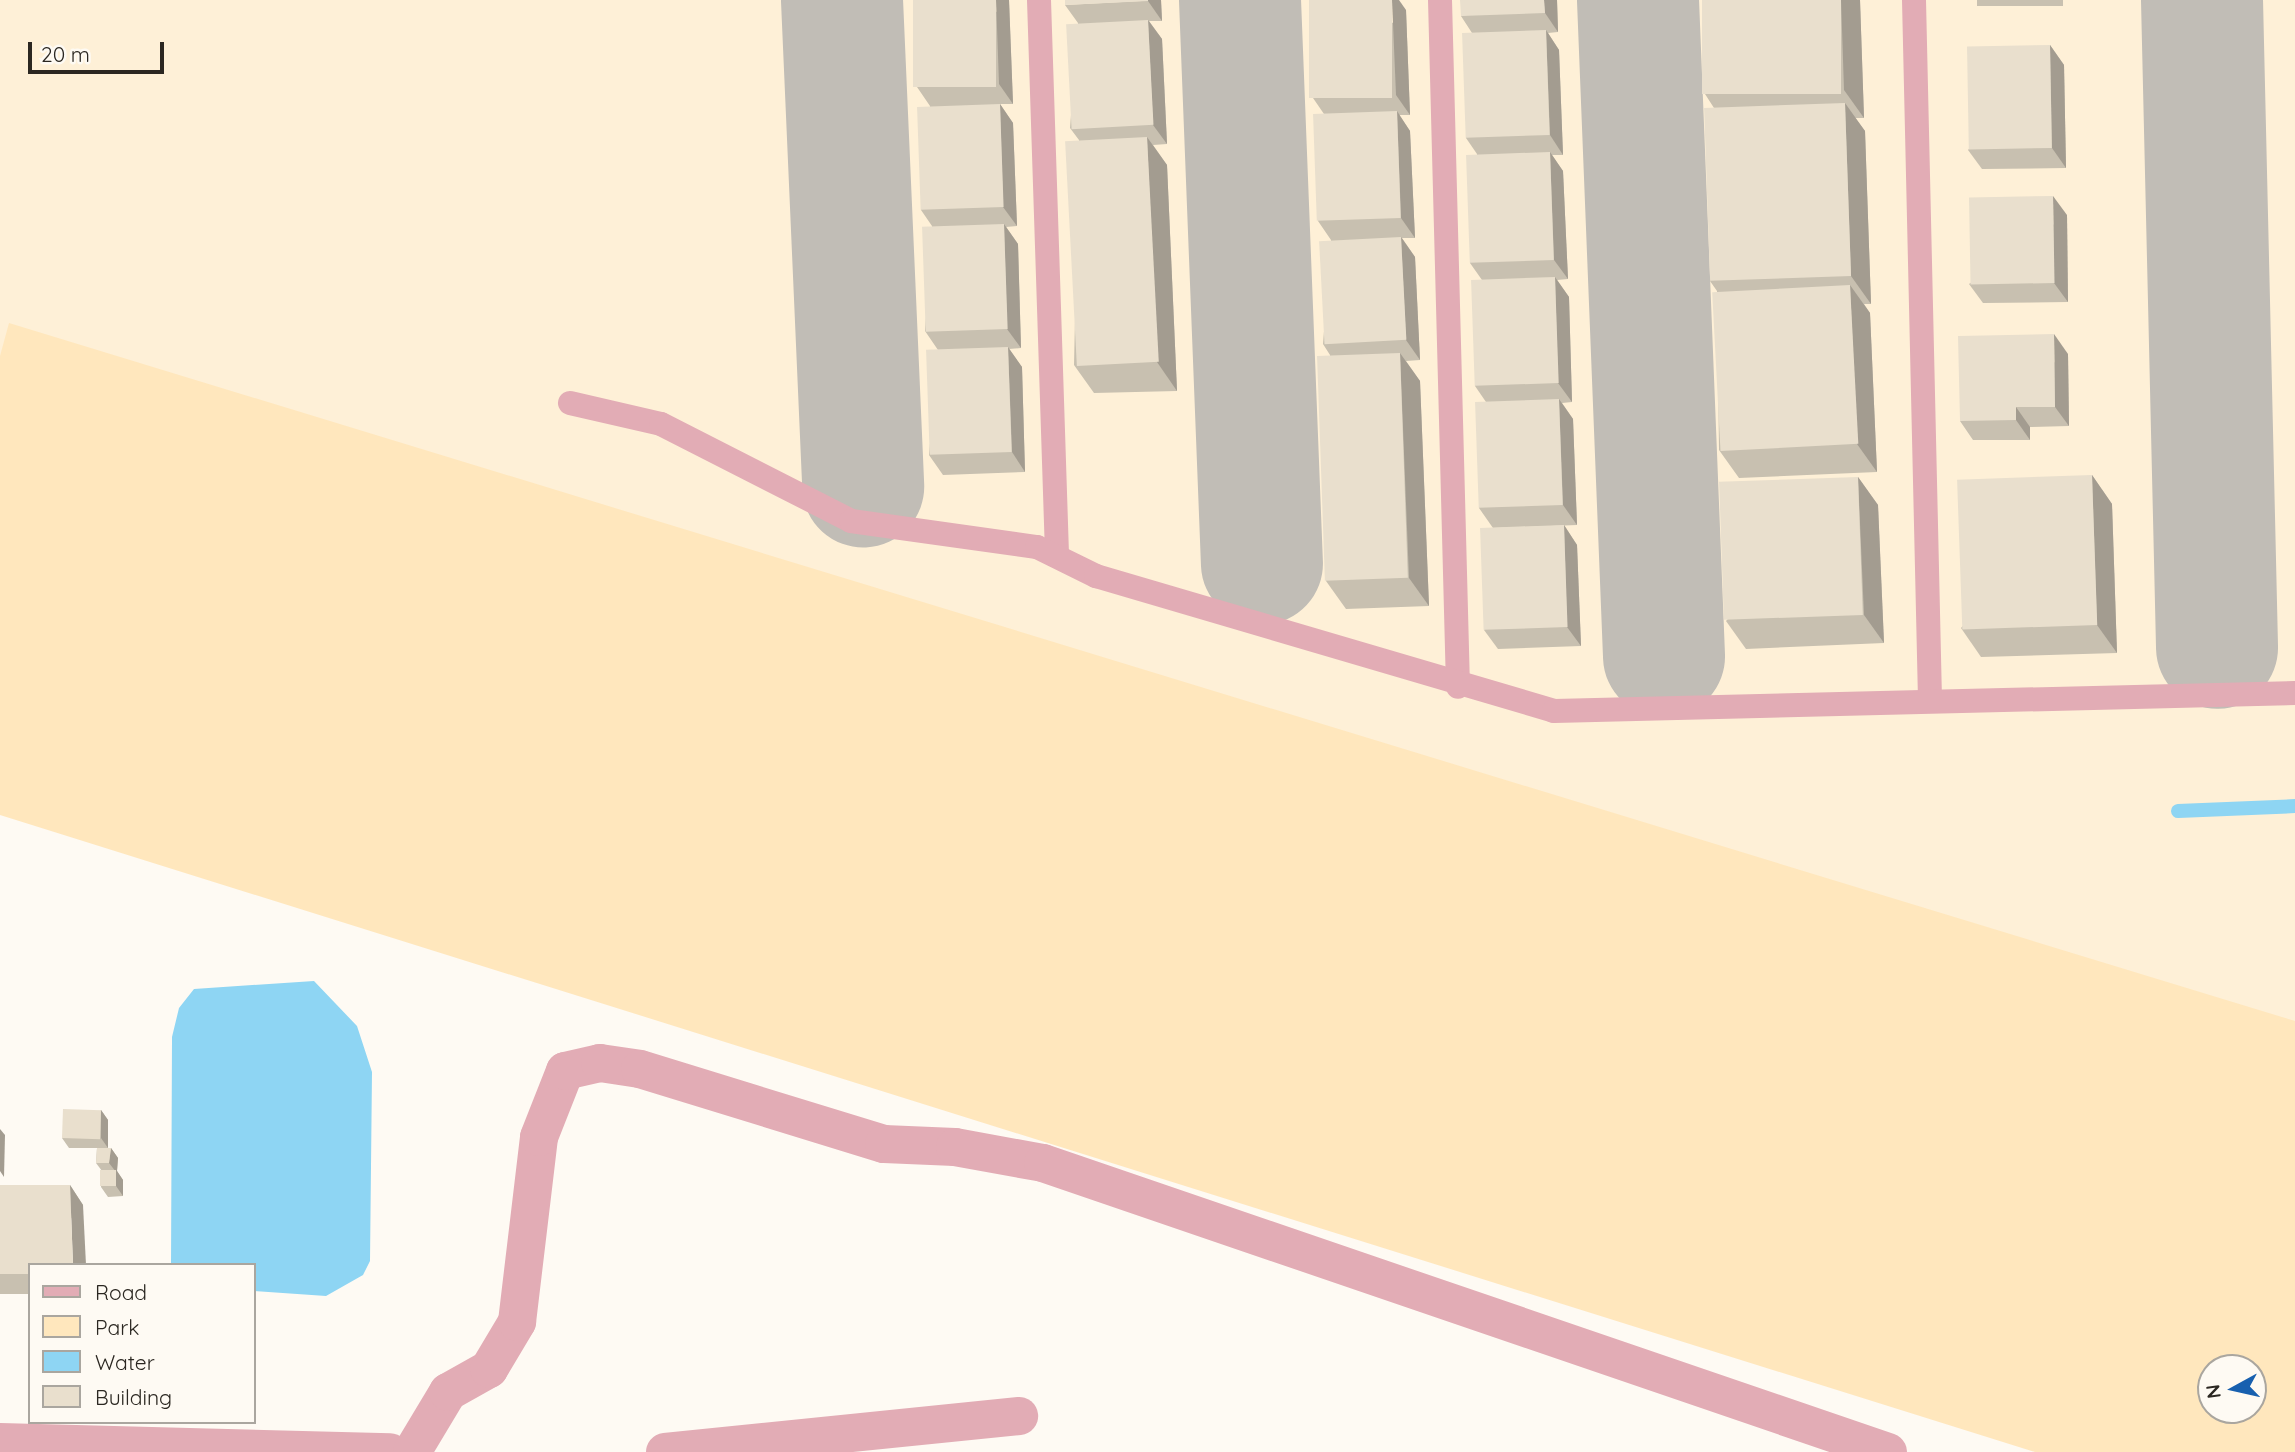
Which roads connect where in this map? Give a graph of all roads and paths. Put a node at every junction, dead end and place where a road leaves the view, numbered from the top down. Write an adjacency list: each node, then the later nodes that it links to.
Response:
1 (1039, 0): 5 (lane)
2 (1440, 0): 6 (lane)
3 (1914, 0): 8 (lane)
4 (570, 403): 5 (lane)
5 (1057, 555): 6 (lane)
6 (1458, 687): 8 (lane)
7 (2295, 693): 8 (lane)
8 (1930, 699)
9 (1018, 1416): 13 (street)
10 (0, 1442): 11 (street)
11 (390, 1452)
12 (412, 1452): 14 (street)
13 (665, 1452)
14 (1888, 1452)

